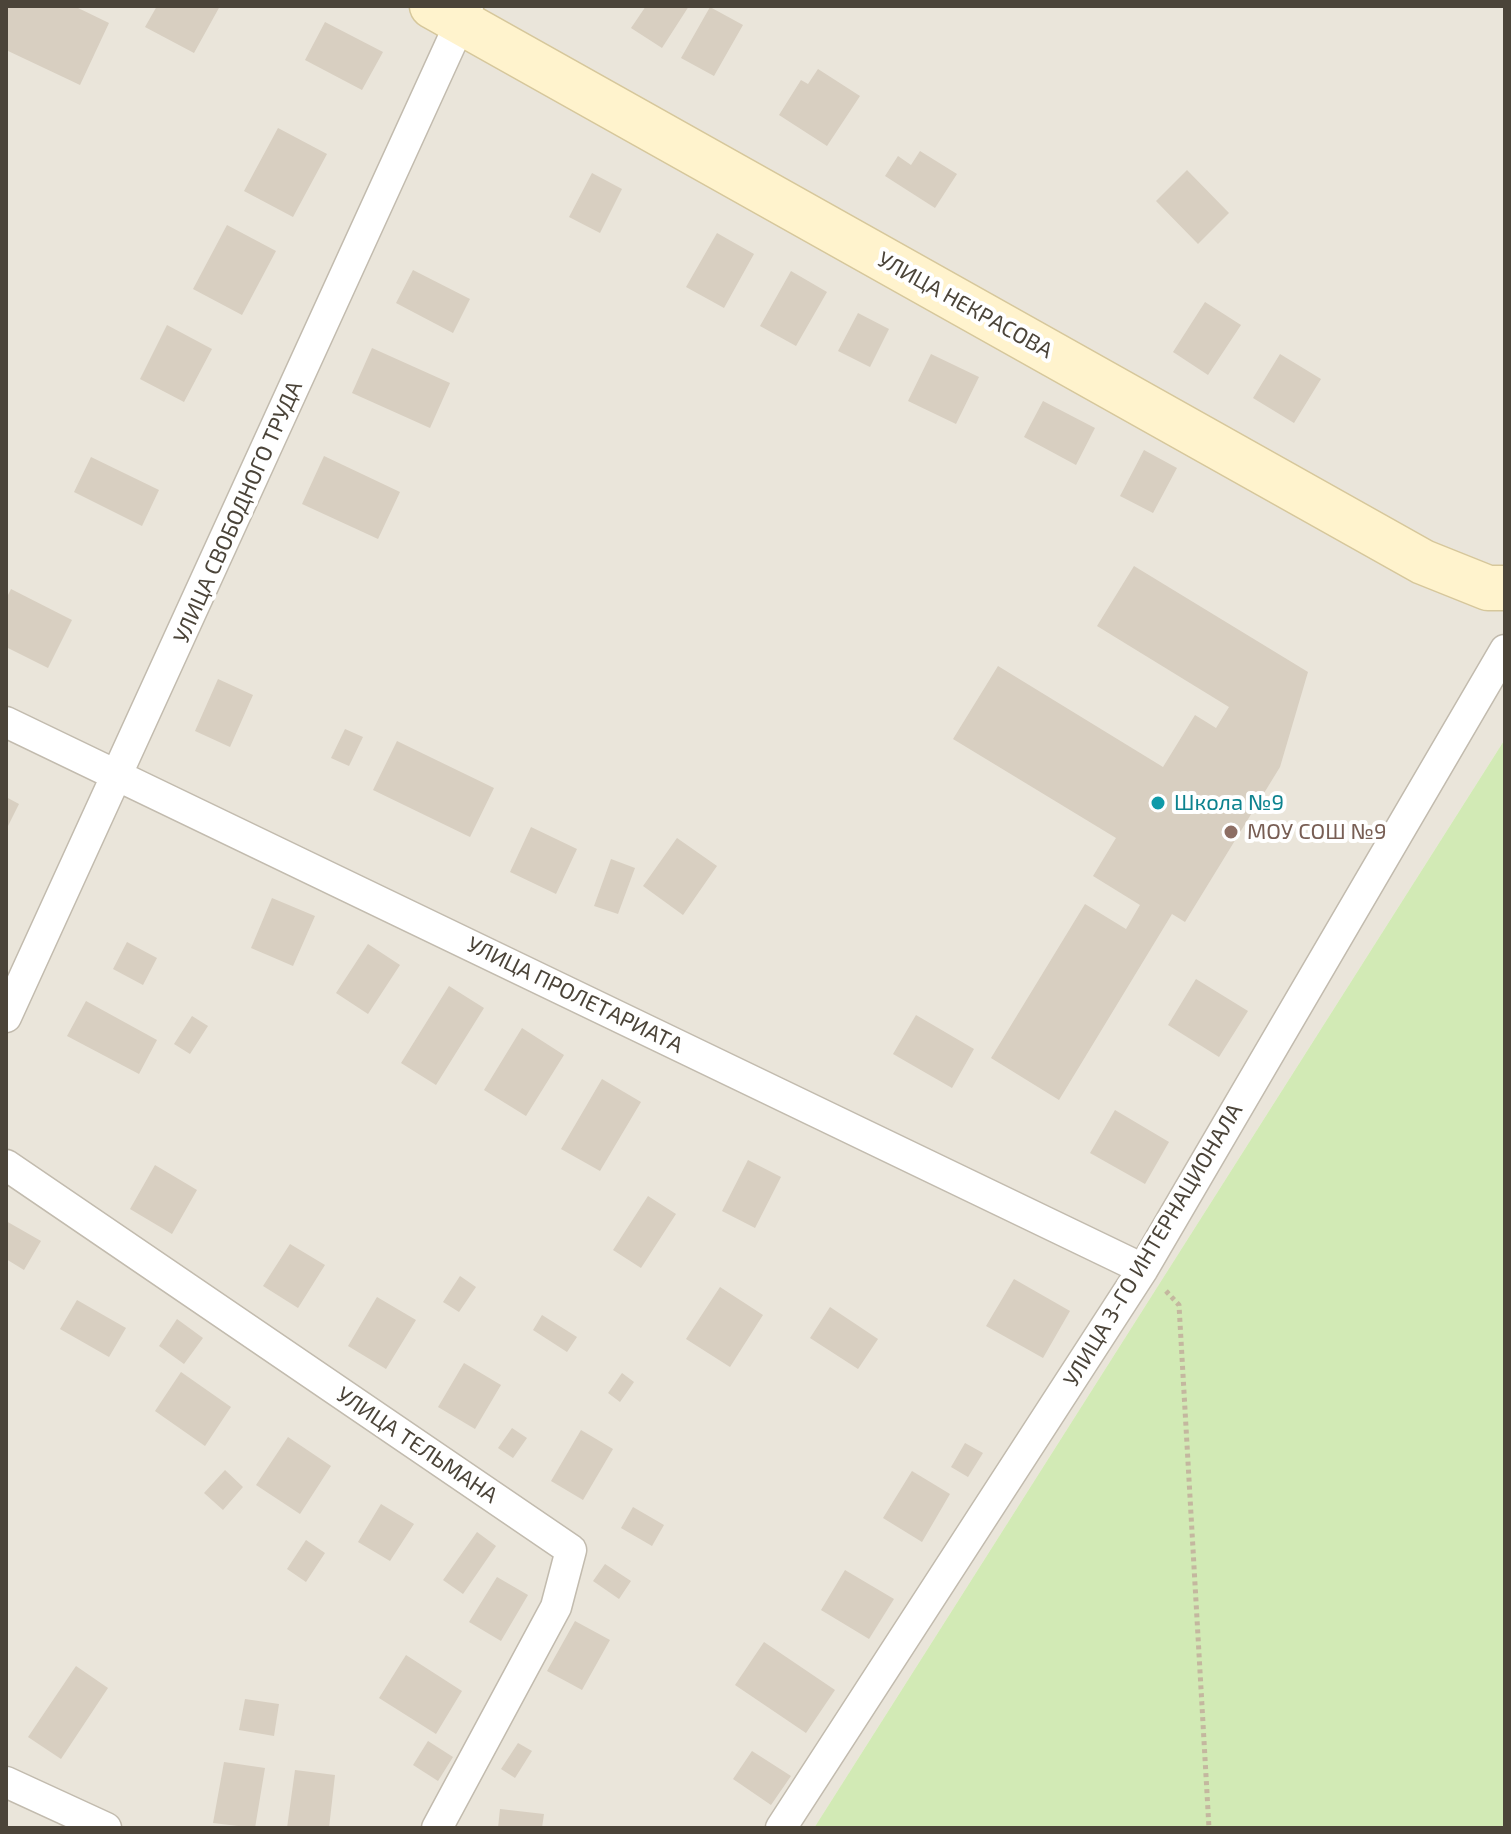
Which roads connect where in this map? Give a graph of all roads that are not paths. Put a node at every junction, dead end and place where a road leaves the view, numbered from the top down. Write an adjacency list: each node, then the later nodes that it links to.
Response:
1 (454, 11): 2 (street, УЛИЦА НЕКРАСОВА); 5 (street, УЛИЦА СВОБОДНОГО ТРУДА)
2 (1505, 588)
3 (1505, 650): 8 (street, УЛИЦА 3-ГО ИНТЕРНАЦИОНАЛА)
4 (6, 722): 5 (street, УЛИЦА ПРОЛЕТАРИАТА)
5 (118, 775): 6 (street, УЛИЦА СВОБОДНОГО ТРУДА); 8 (street, УЛИЦА ПРОЛЕТАРИАТА)
6 (6, 1017)
7 (6, 1165): 11 (street, УЛИЦА ТЕЛЬМАНА)
8 (1143, 1269): 12 (street, УЛИЦА 3-ГО ИНТЕРНАЦИОНАЛА)
9 (6, 1782): 10 (street)
10 (106, 1828)
11 (437, 1828)
12 (781, 1828)

